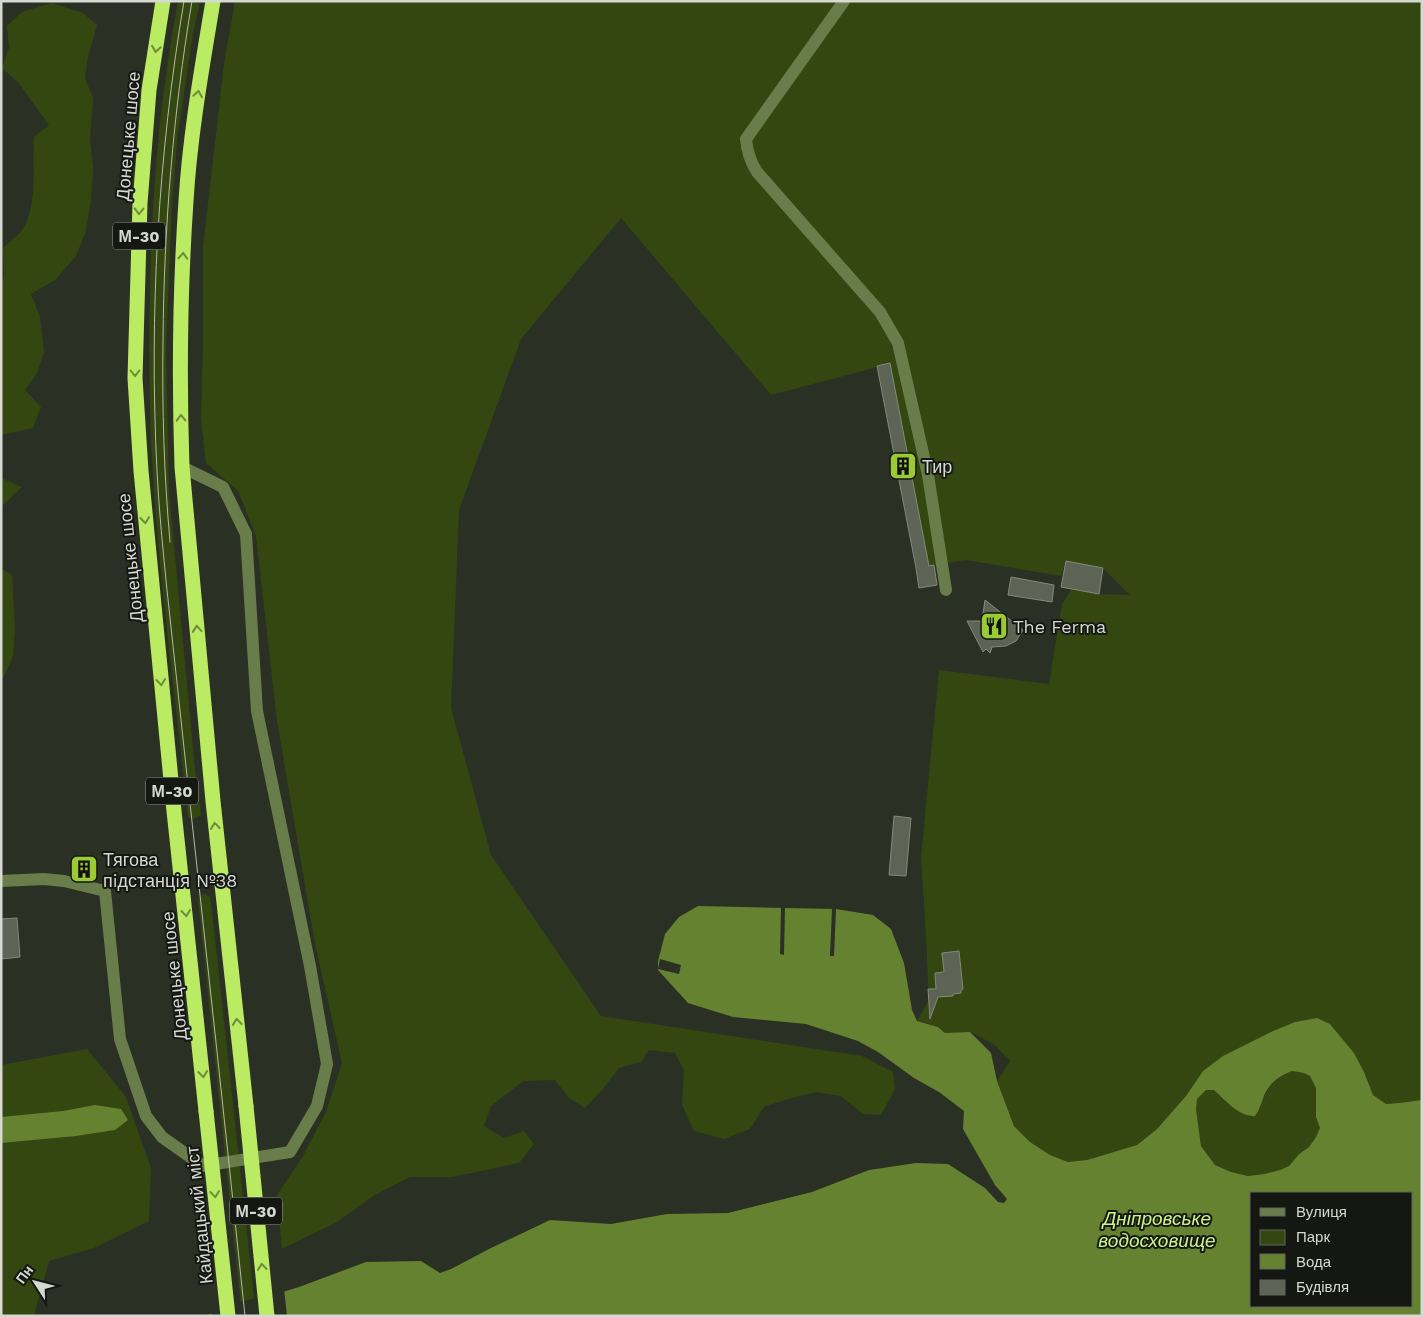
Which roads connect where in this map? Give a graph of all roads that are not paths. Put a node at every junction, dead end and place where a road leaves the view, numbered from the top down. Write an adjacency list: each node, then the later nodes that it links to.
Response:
1 (164, 1): 7 (highway, Донецьке шосе / М-30, one-way to 7)
2 (213, 1): 4 (highway, М-30, one-way to 2)
3 (844, 1): 5 (lane)
4 (182, 467): 6 (lane); 9 (highway, М-30, one-way to 4, bridge)
5 (946, 590)
6 (1, 881)
7 (206, 1111): 8 (highway, Кайдацький міст / М-30, one-way to 8, bridge)
8 (228, 1316)
9 (267, 1316)

